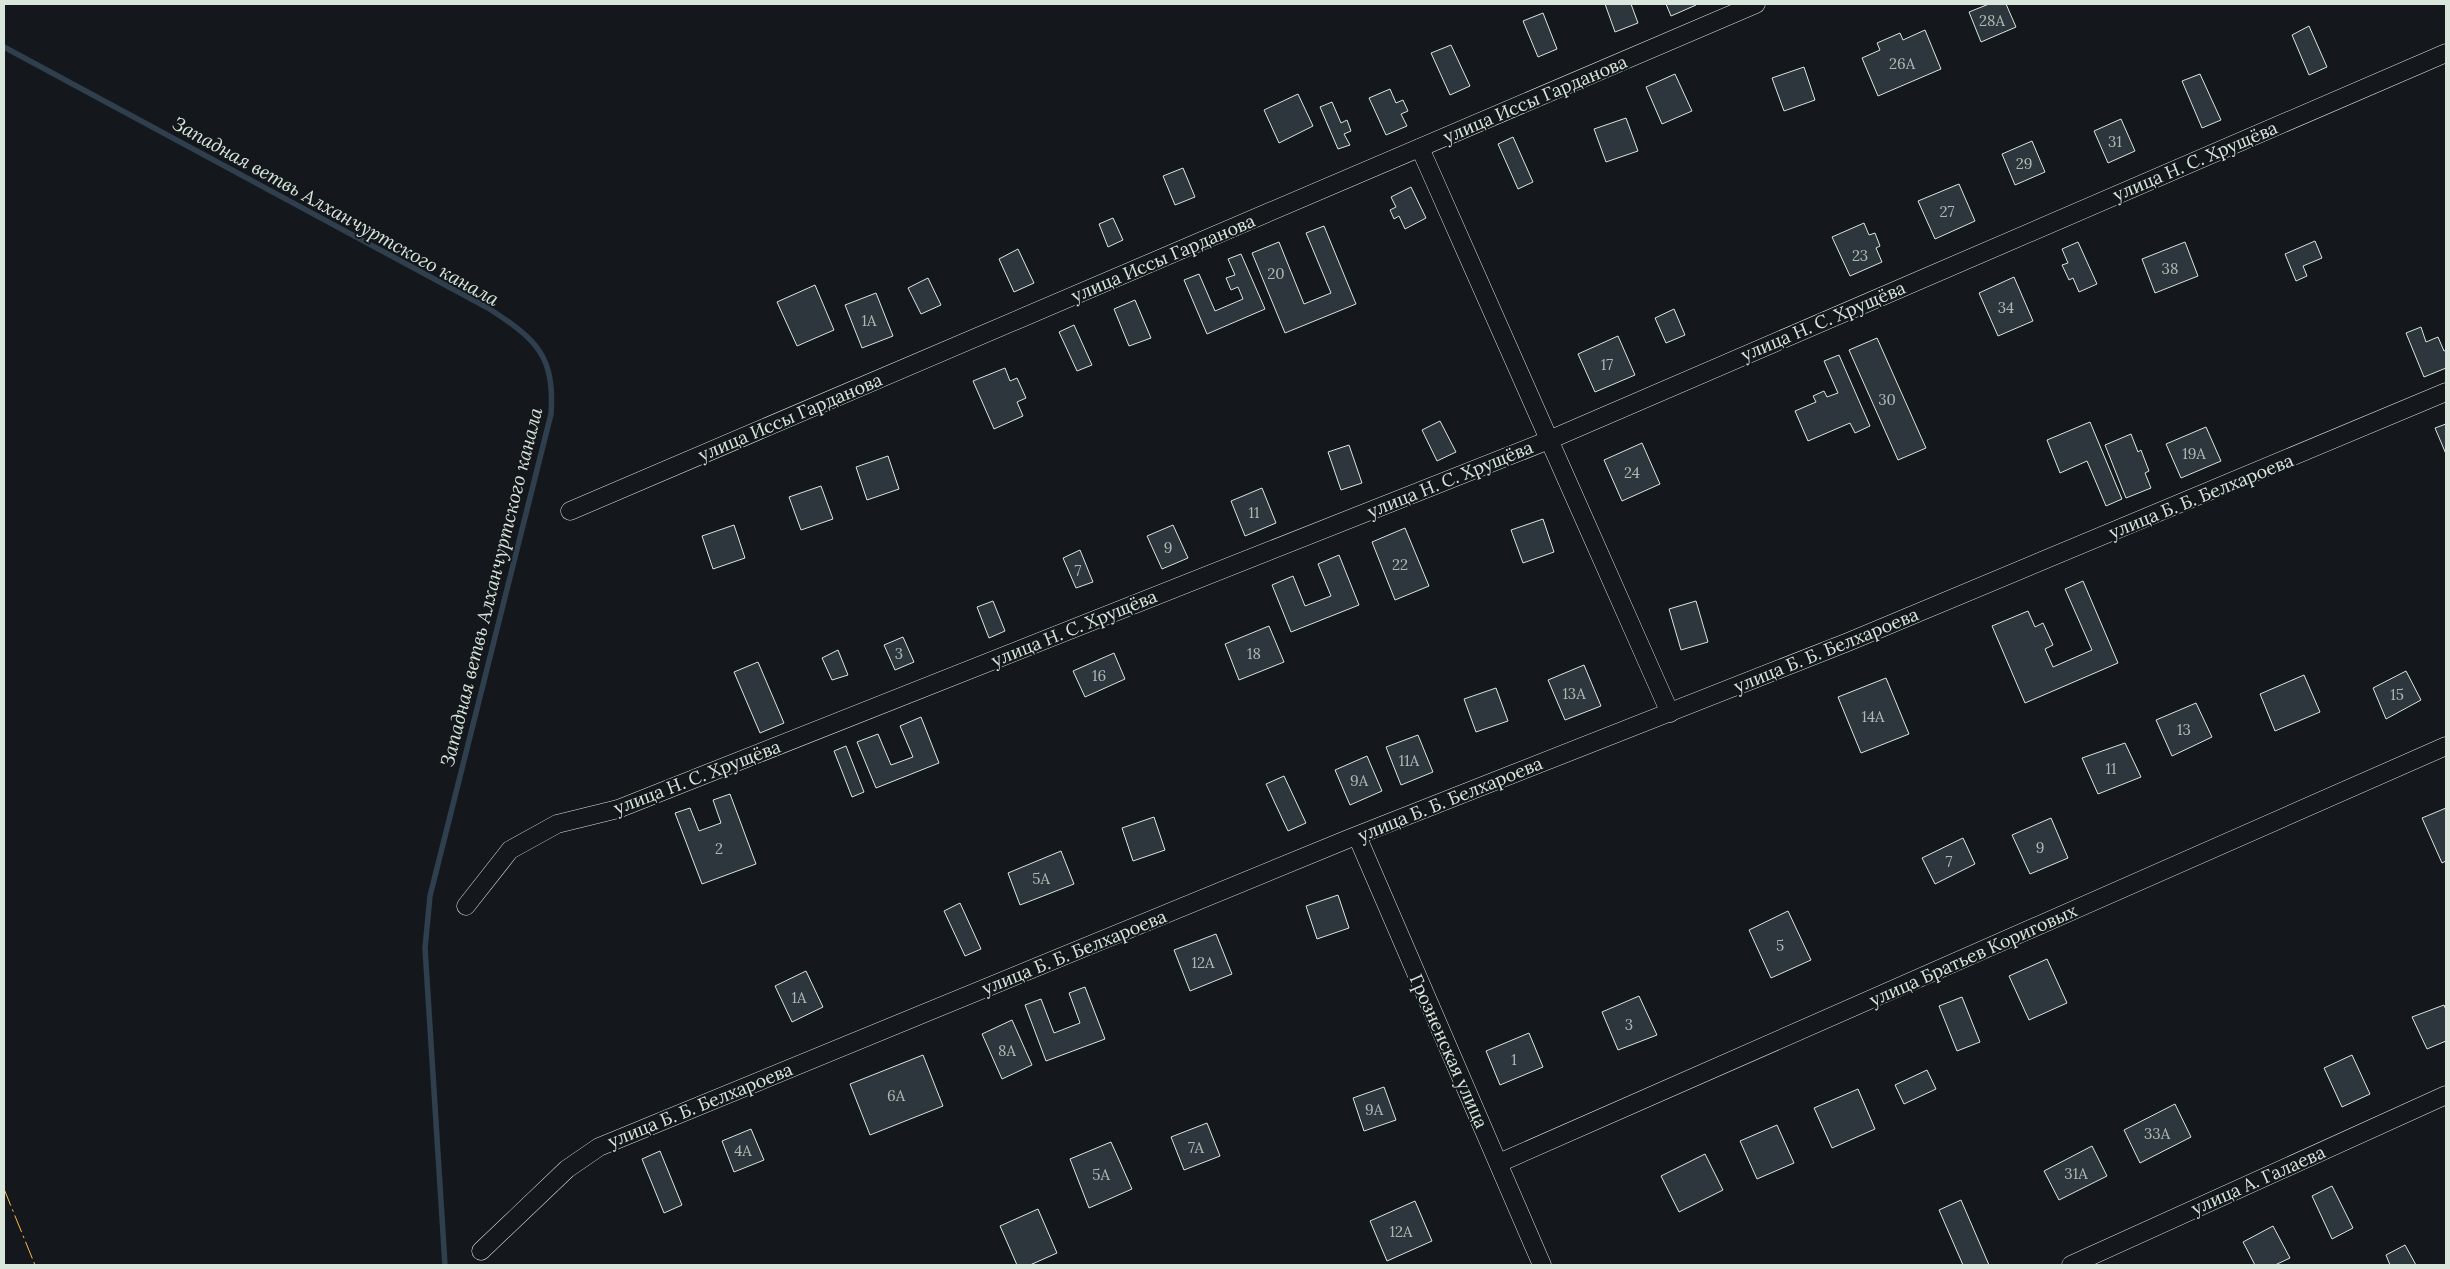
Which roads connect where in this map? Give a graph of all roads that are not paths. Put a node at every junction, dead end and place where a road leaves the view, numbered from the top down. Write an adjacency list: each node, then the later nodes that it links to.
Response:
1 (1756, 4): 3 (street, улица Иссы Гарданова)
2 (2446, 53): 5 (street, улица Н. С. Хрущёва)
3 (1420, 148): 5 (street); 6 (street, улица Иссы Гарданова)
4 (2446, 392): 7 (street, улица Б. Б. Белхароева)
5 (1549, 440): 7 (street); 10 (street, улица Н. С. Хрущёва)
6 (570, 511)
7 (1670, 713): 9 (street, улица Б. Б. Белхароева)
8 (2446, 746): 12 (street, улица Братьев Кориговых)
9 (1356, 836): 12 (street, Грозненская улица); 13 (street, улица Б. Б. Белхароева)
10 (466, 906)
11 (2446, 1095): 15 (street, улица А. Галаева)
12 (1500, 1163): 14 (street, Грозненская улица)
13 (481, 1251)
14 (1542, 1265)
15 (2071, 1265)

